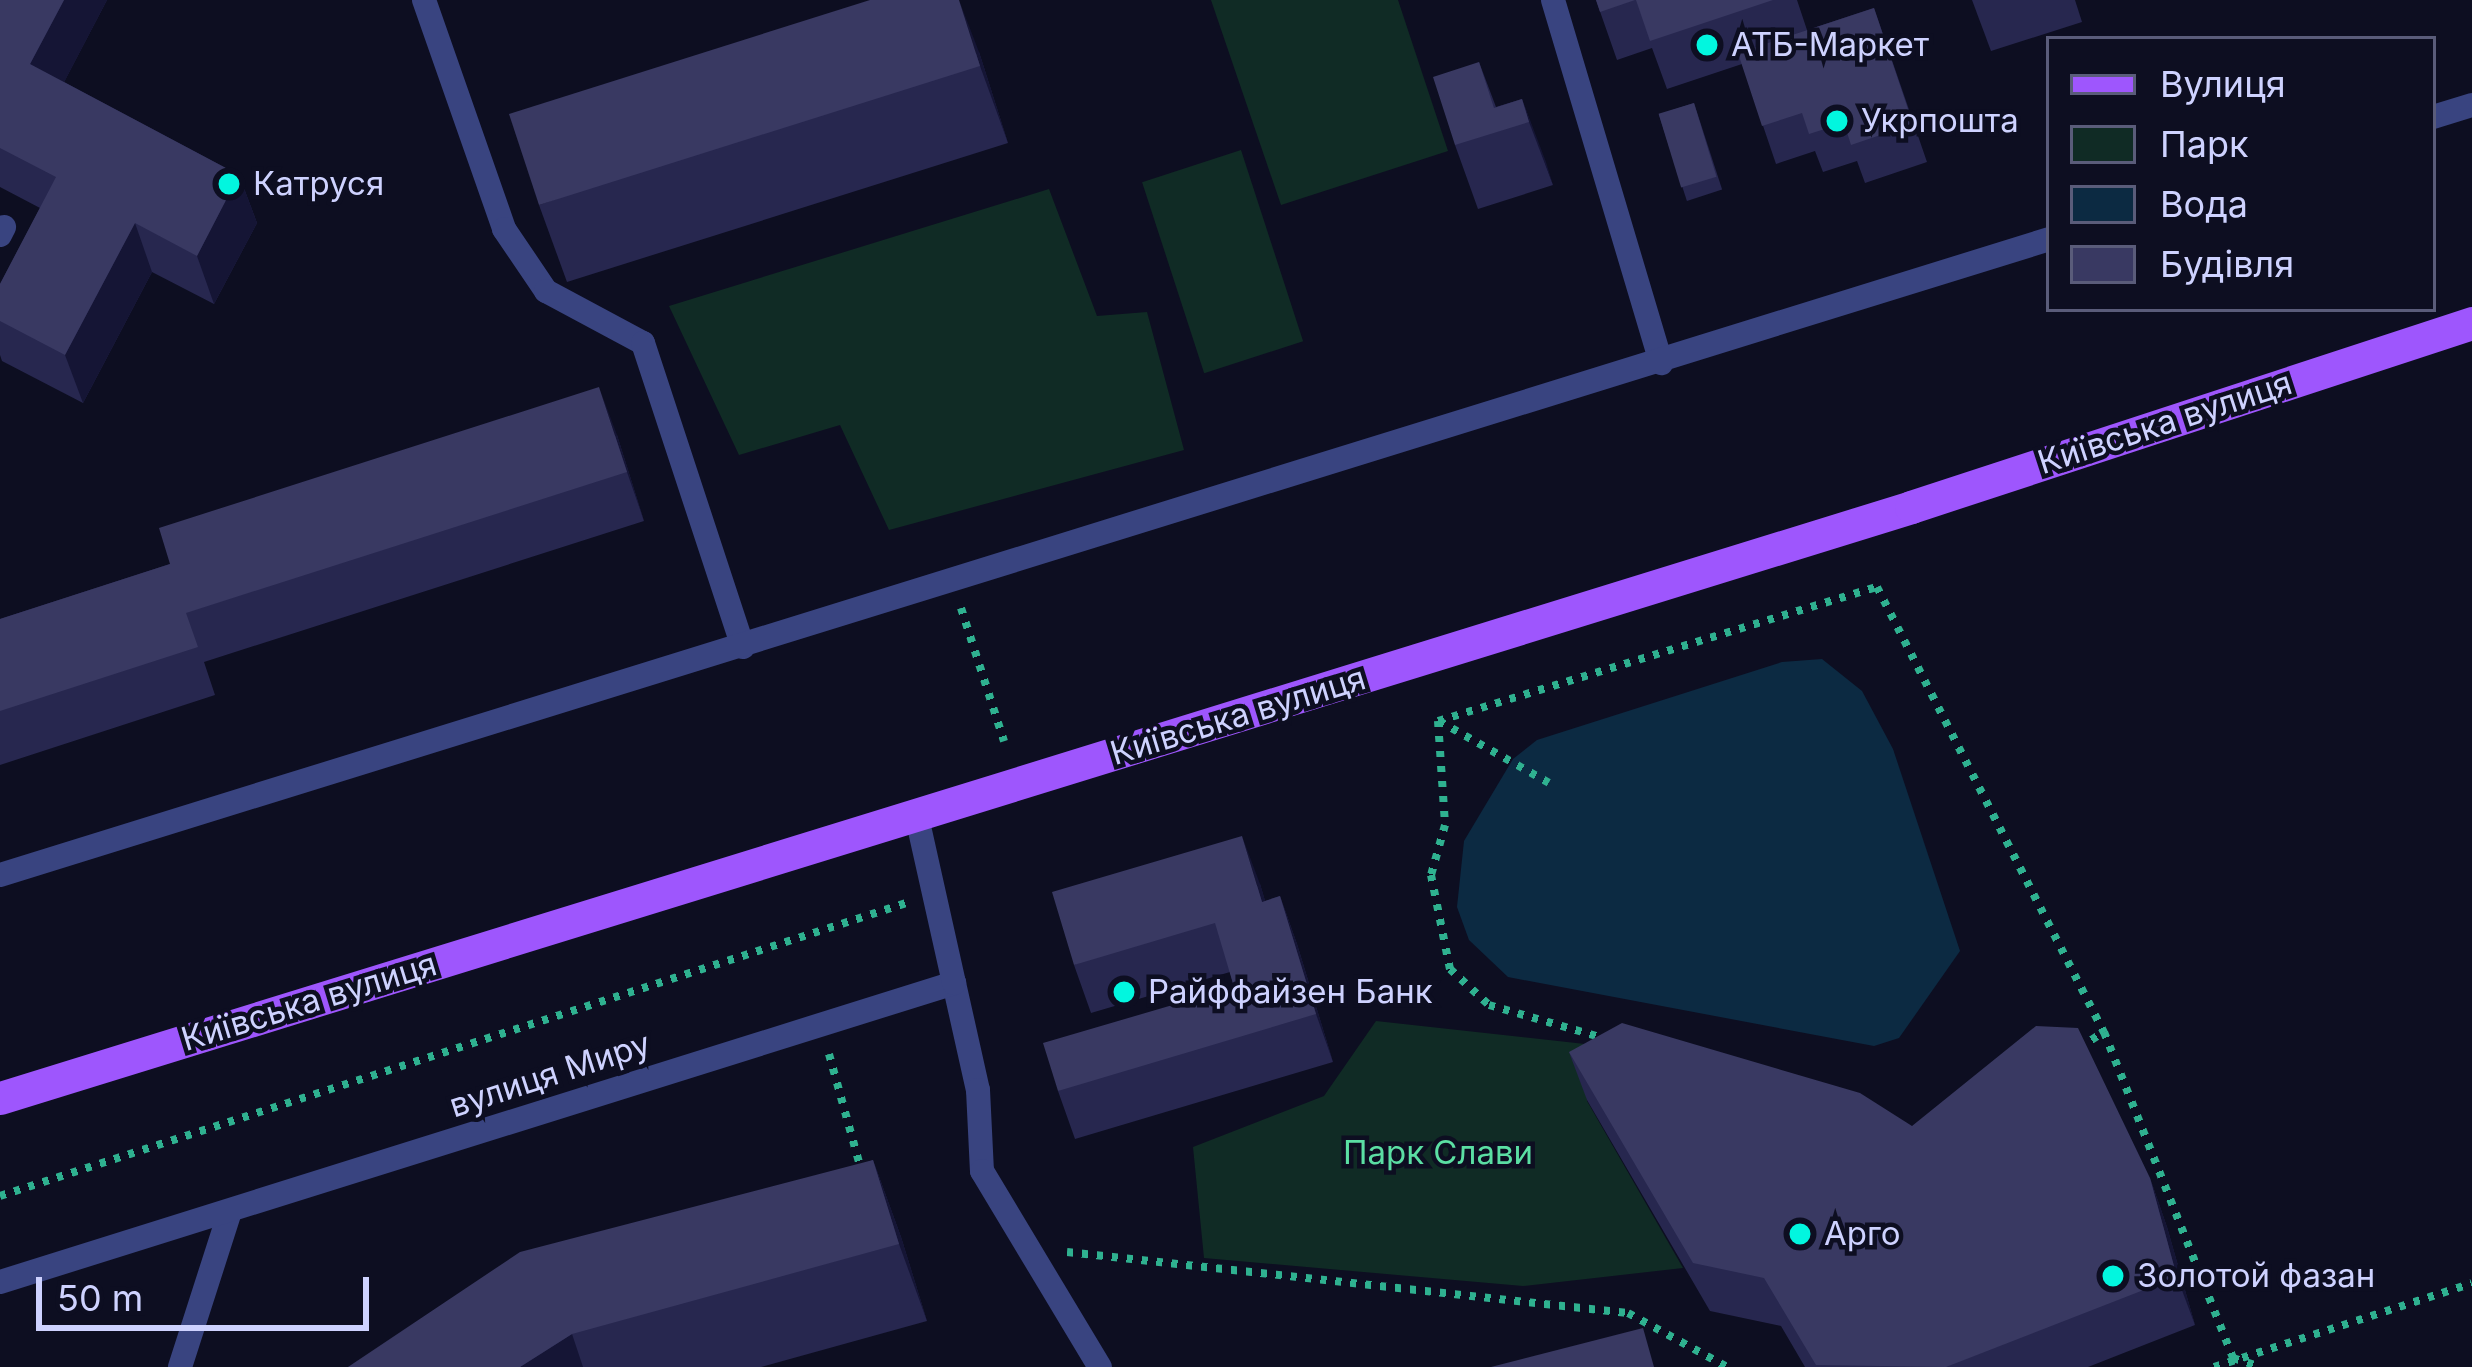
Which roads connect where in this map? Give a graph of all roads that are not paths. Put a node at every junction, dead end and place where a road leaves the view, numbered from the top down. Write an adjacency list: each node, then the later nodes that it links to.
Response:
1 (424, 0): 8 (street)
2 (1553, 0): 7 (street)
3 (2472, 105): 4 (street)
4 (2436, 116)
5 (2046, 240): 7 (street)
6 (2472, 323): 9 (main road, Київська вулиця)
7 (1661, 363): 8 (street)
8 (742, 647): 10 (street)
9 (916, 813): 11 (street); 12 (main road, Київська вулиця)
10 (0, 875)
11 (954, 982): 13 (street, вулиця Миру); 16 (street)
12 (0, 1098)
13 (230, 1211): 14 (street, вулиця Миру); 15 (street)
14 (0, 1282)
15 (180, 1367)
16 (1100, 1367)

